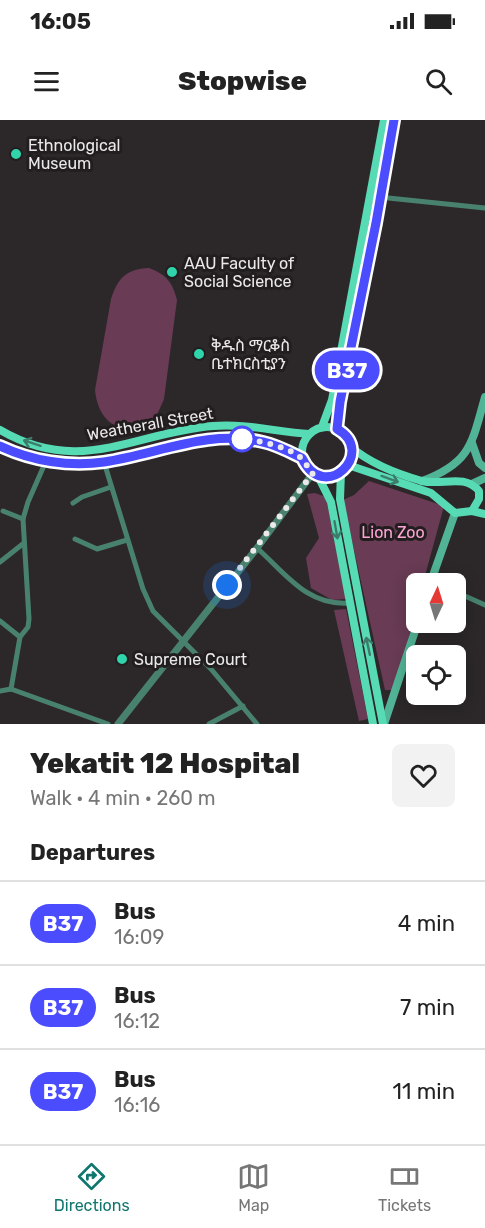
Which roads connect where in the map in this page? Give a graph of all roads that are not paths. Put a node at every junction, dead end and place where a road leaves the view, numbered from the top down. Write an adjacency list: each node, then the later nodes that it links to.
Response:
1 (384, 120): 3 (main road)
2 (394, 120): 4 (main road)
3 (369, 196): 4 (street); 6 (main road)
4 (381, 198): 5 (street); 6 (main road)
5 (485, 208)
6 (345, 356): 9 (main road); 11 (main road)
7 (485, 397): 14 (main road)
8 (213, 426): 10 (main road, Weatherall Street, one-way to 10); 12 (main road, Weatherall Street); 13 (main road)
9 (322, 427): 11 (main road); 12 (main road)
10 (0, 429)
11 (337, 429): 16 (main road)
12 (309, 434): 17 (main road)
13 (213, 438): 17 (main road); 19 (main road)
14 (472, 443): 21 (main road); 25 (main road)
15 (0, 446): 18 (main road)
16 (351, 447): 20 (main road); 25 (main road)
17 (302, 458): 23 (main road)
18 (46, 461): 19 (main road); 33 (street)
19 (104, 462): 26 (street)
20 (348, 465): 22 (main road); 31 (main road, one-way to 31)
21 (485, 468)
22 (341, 472): 23 (main road); 44 (main road)
23 (315, 474): 37 (street); 41 (main road, one-way to 41)
24 (485, 478): 27 (main road)
25 (422, 481): 27 (main road)
26 (111, 487): 28 (street); 35 (street)
27 (480, 493): 30 (main road)
28 (73, 503)
29 (3, 511): 33 (street)
30 (472, 511): 31 (main road); 32 (main road)
31 (454, 513): 39 (main road)
32 (485, 514)
33 (23, 519): 36 (street)
34 (75, 540): 35 (street)
35 (127, 540): 47 (street)
36 (24, 543): 38 (street); 46 (street)
37 (257, 548): 41 (street); 47 (street)
38 (0, 562)
39 (436, 573)
40 (466, 596): 42 (street)
41 (350, 603): 44 (main road)
42 (485, 605)
43 (0, 621): 46 (street)
44 (359, 624): 55 (main road); 56 (main road, one-way to 44)
45 (414, 633): 56 (main road)
46 (20, 637): 48 (street)
47 (182, 641): 50 (street); 52 (street)
48 (10, 689): 49 (street); 51 (street)
49 (0, 691)
50 (243, 706): 53 (street); 54 (street)
51 (108, 724)
52 (118, 724)
53 (208, 724)
54 (257, 724)
55 (371, 724)
56 (384, 724)

